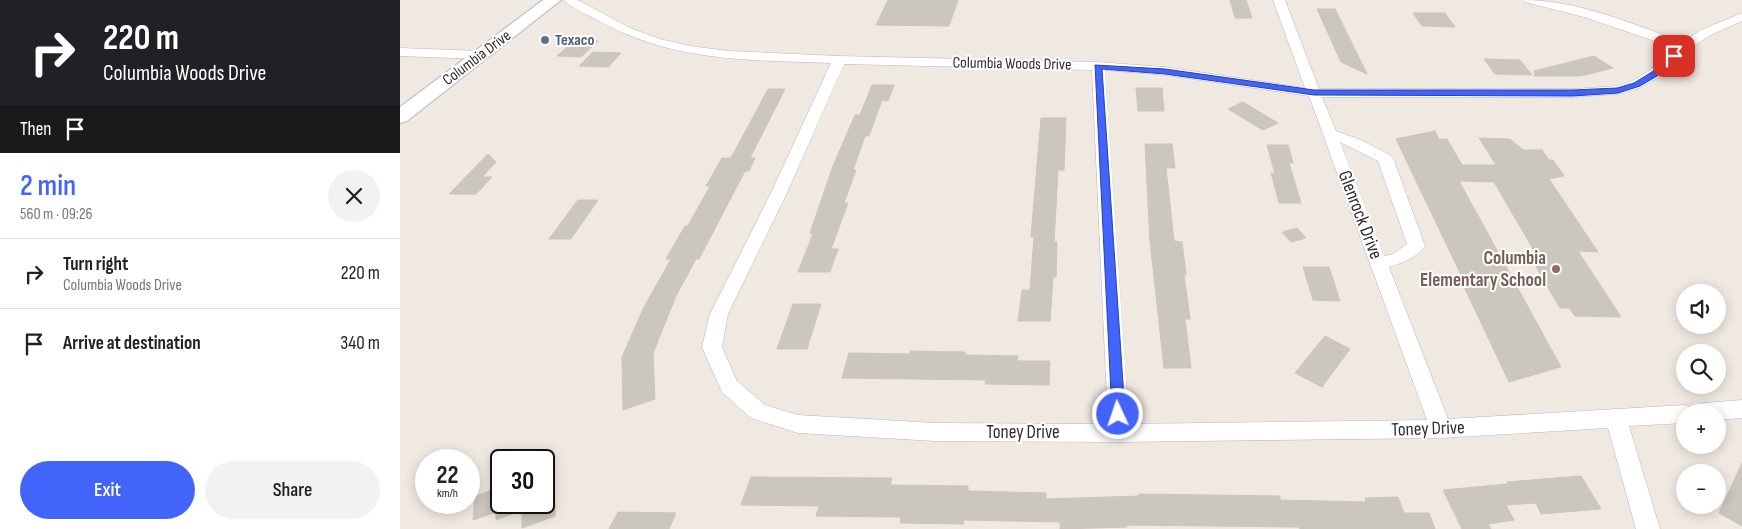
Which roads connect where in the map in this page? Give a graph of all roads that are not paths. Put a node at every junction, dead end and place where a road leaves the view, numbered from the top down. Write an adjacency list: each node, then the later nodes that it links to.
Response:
1 (553, 0): 8 (main road, Columbia Drive)
2 (570, 0): 9 (street, Columbia Woods Drive)
3 (1279, 0): 11 (street, Glenrock Drive)
4 (1529, 0): 6 (street)
5 (1742, 17): 6 (street, Columbia Woods Drive)
6 (1684, 47): 11 (street, Columbia Woods Drive)
7 (400, 52): 8 (street)
8 (481, 55): 12 (main road, Columbia Drive)
9 (839, 60): 10 (street, Columbia Woods Drive); 20 (street, Toney Drive)
10 (1098, 66): 11 (street, Columbia Woods Drive); 20 (street)
11 (1314, 93): 13 (street, Glenrock Drive)
12 (400, 116)
13 (1330, 134): 14 (street, Glenrock Drive); 14 (street)
14 (1379, 264): 19 (street, Glenrock Drive)
15 (1742, 410): 16 (street)
16 (1726, 411)
17 (1676, 415): 18 (street, Toney Drive)
18 (1616, 420): 19 (street, Toney Drive); 21 (street)
19 (1441, 429): 20 (street, Toney Drive)
20 (1120, 433)
21 (1648, 529)

